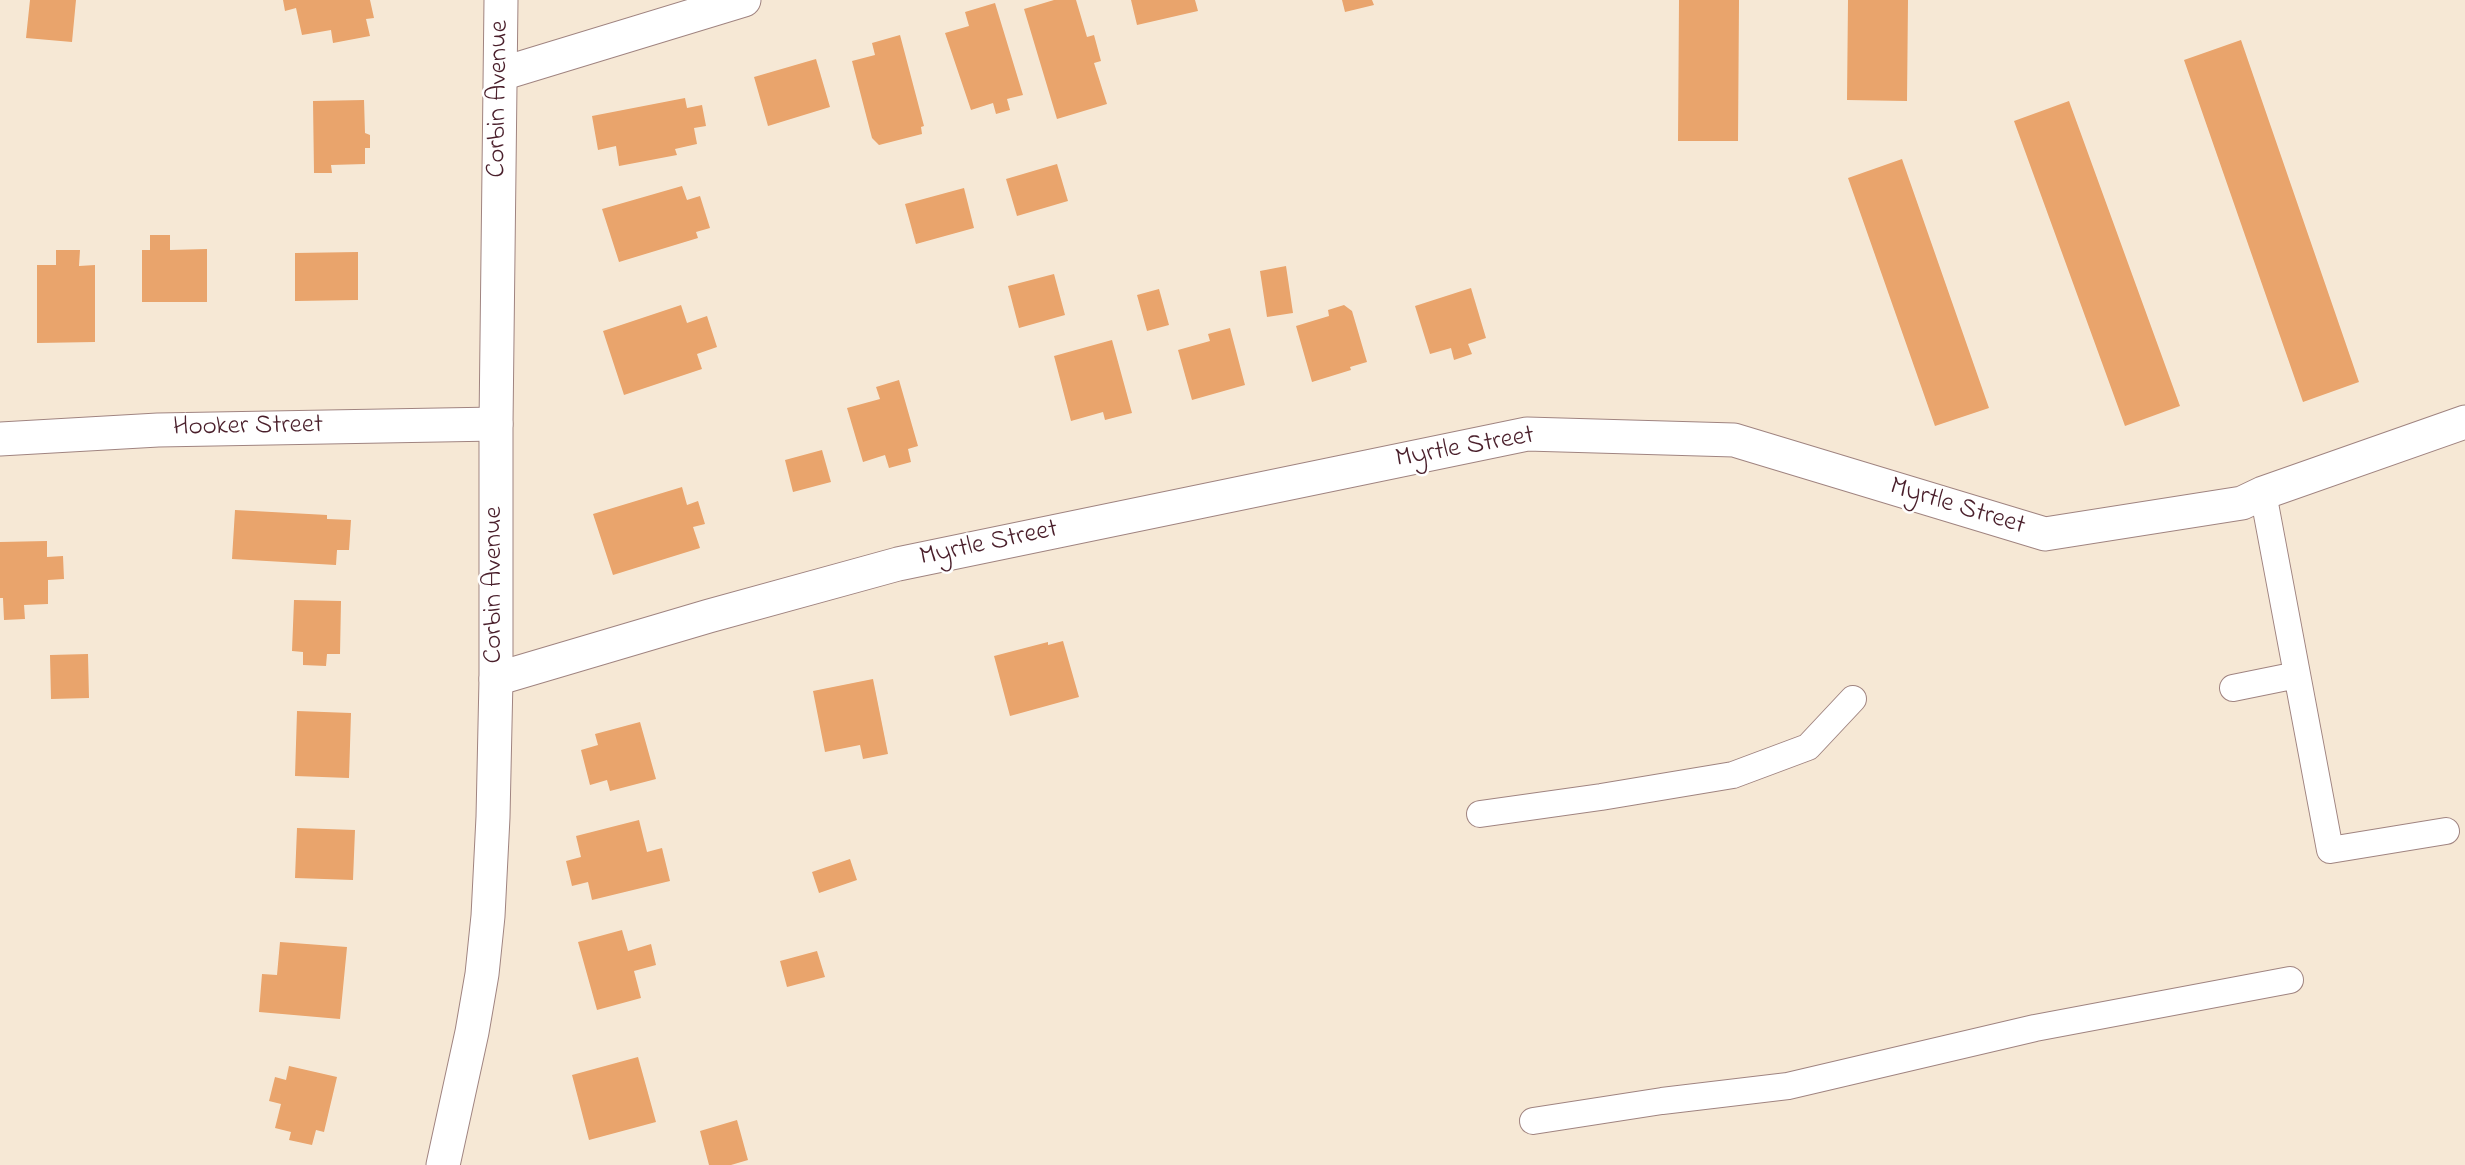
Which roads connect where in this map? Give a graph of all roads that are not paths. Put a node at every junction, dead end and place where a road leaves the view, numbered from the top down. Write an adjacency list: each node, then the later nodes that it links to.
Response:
1 (501, 0): 3 (street, Corbin Avenue)
2 (744, 0): 3 (street)
3 (501, 74): 5 (street, Corbin Avenue)
4 (2465, 422): 7 (street, Myrtle Street)
5 (496, 424): 6 (street, Hooker Street); 9 (street, Corbin Avenue)
6 (0, 439)
7 (2263, 493): 8 (lane); 9 (street, Myrtle Street)
8 (2297, 675): 10 (lane); 13 (lane)
9 (496, 679): 16 (street, Corbin Avenue)
10 (2233, 688)
11 (1853, 699): 12 (lane)
12 (1480, 814)
13 (2446, 831)
14 (2290, 981): 15 (lane)
15 (1533, 1121)
16 (443, 1165)

